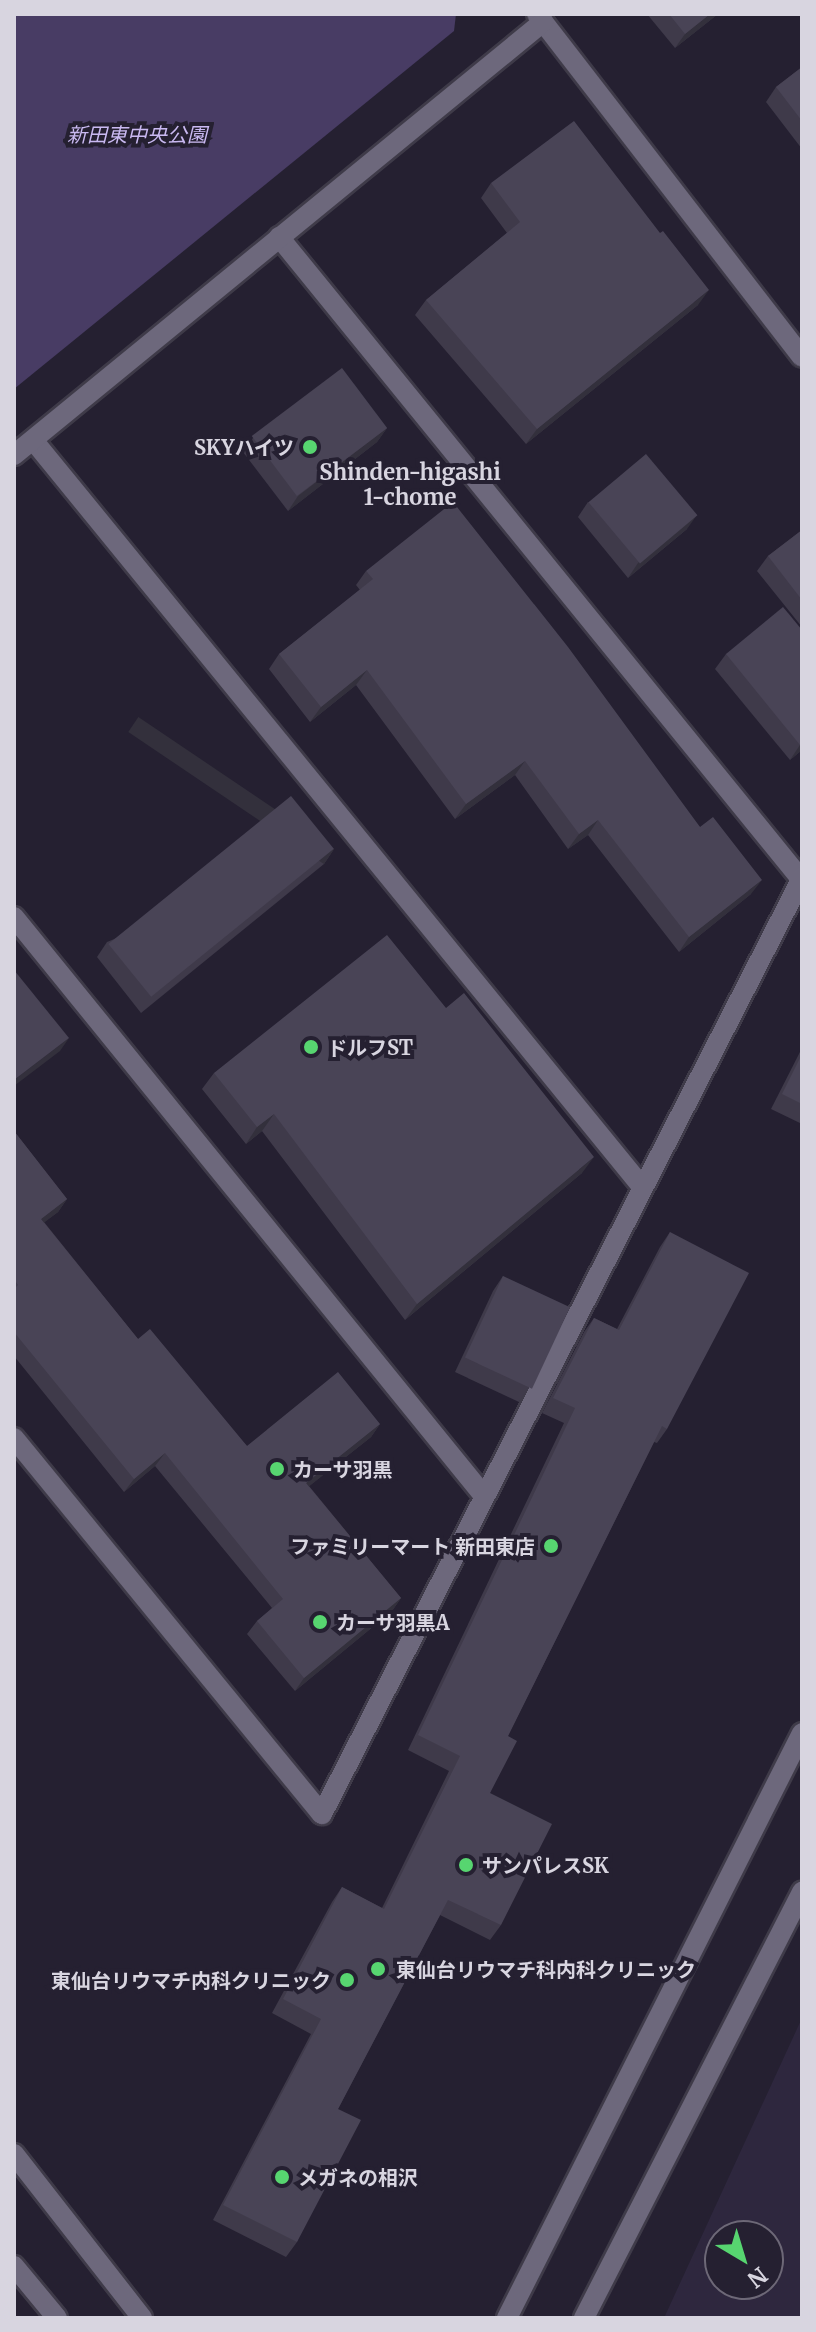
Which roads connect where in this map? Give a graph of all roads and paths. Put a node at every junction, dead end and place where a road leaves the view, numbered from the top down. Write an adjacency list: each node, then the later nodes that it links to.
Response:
1 (540, 18): 2 (street); 3 (street)
2 (279, 237): 4 (street); 6 (street)
3 (802, 357)
4 (33, 440): 5 (street); 8 (street)
5 (14, 455)
6 (802, 878): 8 (street)
7 (14, 917): 10 (street)
8 (643, 1188): 10 (street)
9 (14, 1438): 10 (street)
10 (484, 1496)
11 (802, 1733): 17 (street)
12 (802, 1892): 18 (street)
13 (14, 2154): 16 (street)
14 (14, 2266): 15 (street)
15 (57, 2318)
16 (142, 2318)
17 (507, 2318)
18 (584, 2318)

